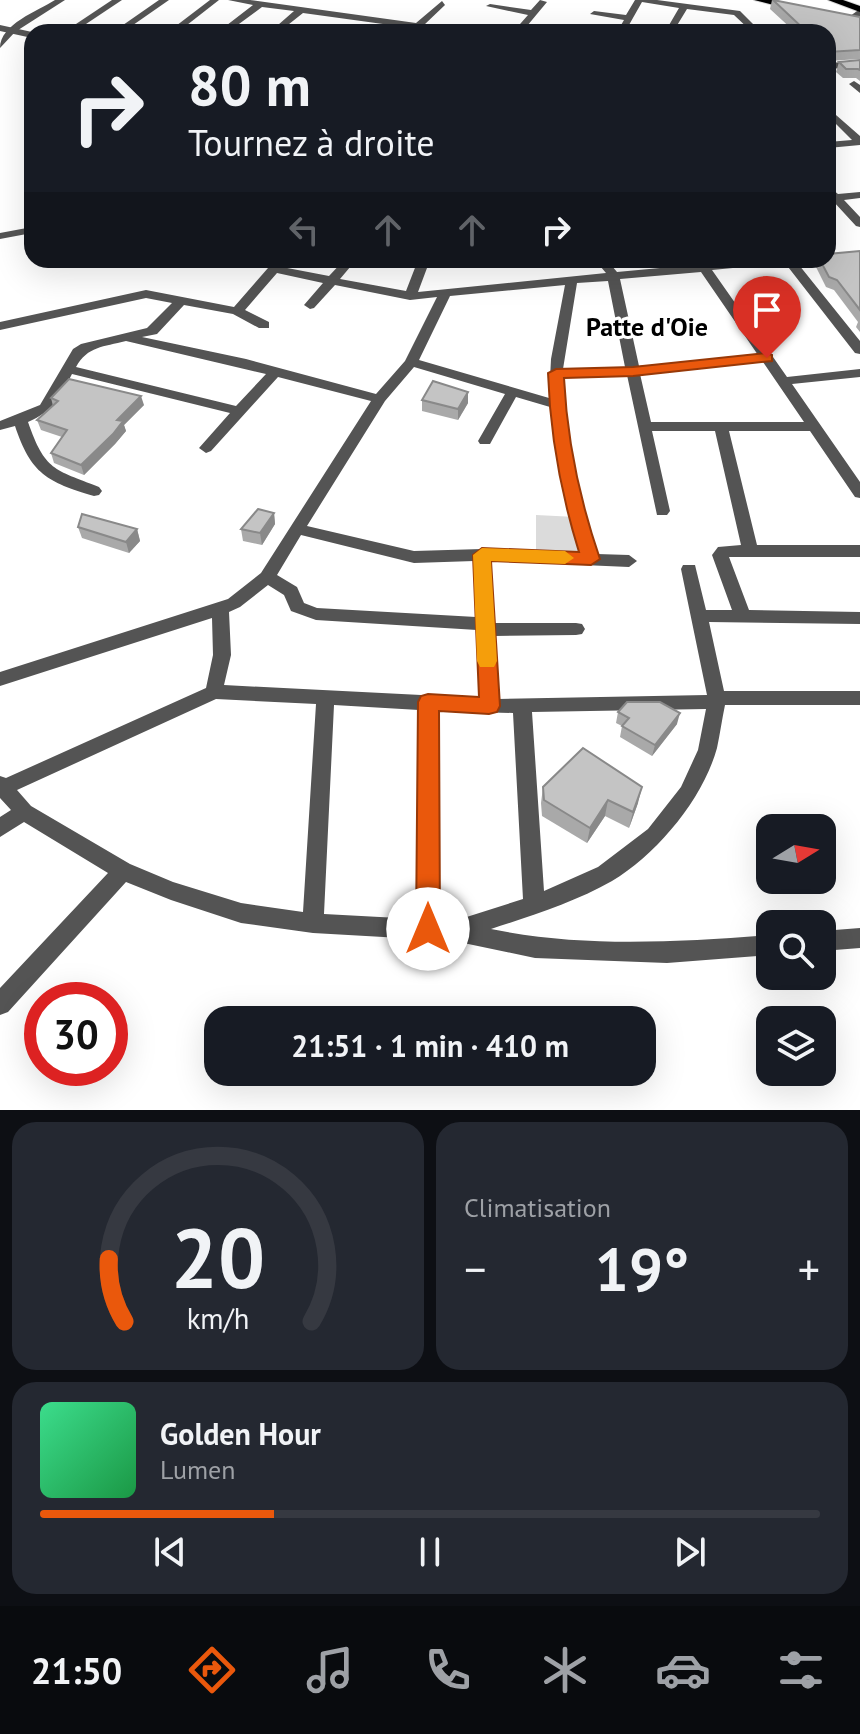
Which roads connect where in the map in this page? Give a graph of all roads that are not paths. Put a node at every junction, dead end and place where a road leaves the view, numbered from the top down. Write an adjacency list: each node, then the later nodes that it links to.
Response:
1 (61, 0): 35 (street)
2 (118, 0): 23 (street)
3 (165, 0): 24 (street)
4 (215, 0): 25 (street)
5 (232, 0): 12 (street)
6 (638, 0): 7 (street); 21 (street)
7 (647, 0): 14 (street)
8 (759, 0): 16 (main road)
9 (833, 0): 19 (main road)
10 (543, 2): 17 (street)
11 (442, 3): 30 (street)
12 (260, 4): 15 (street); 26 (street)
13 (490, 6): 17 (street)
14 (684, 6): 33 (street); 34 (street)
15 (301, 10): 22 (street); 27 (street)
16 (810, 10)
17 (534, 13): 31 (street)
18 (594, 14): 21 (street)
19 (858, 15): 20 (main road)
20 (839, 16)
21 (629, 18): 32 (street)
22 (379, 21): 28 (street); 29 (street)
23 (80, 24)
24 (129, 24)
25 (183, 24)
26 (233, 24)
27 (284, 24)
28 (376, 24)
29 (396, 24)
30 (427, 24)
31 (524, 24)
32 (626, 24)
33 (674, 24)
34 (749, 24)
35 (5, 31): 36 (street)
36 (0, 45)
37 (860, 64): 38 (street)
38 (836, 66)
39 (836, 119): 40 (street)
40 (860, 142): 41 (street)
41 (836, 144)
42 (836, 195): 43 (street)
43 (860, 195)
44 (836, 200): 45 (street)
45 (860, 224)
46 (24, 232): 47 (street)
47 (0, 236)
48 (275, 268): 63 (street)
49 (288, 268): 58 (street)
50 (343, 268): 58 (street)
51 (421, 268): 60 (street)
52 (607, 268): 56 (street)
53 (693, 268): 56 (street)
54 (705, 268): 68 (street)
55 (793, 268): 67 (street)
56 (613, 275): 57 (street); 71 (street)
57 (572, 279): 59 (street); 73 (street)
58 (331, 281): 60 (street); 62 (street)
59 (446, 292): 60 (street); 69 (street)
60 (410, 296)
61 (182, 299): 63 (street); 65 (street); 66 (street)
62 (310, 305)
63 (237, 311): 64 (street)
64 (264, 325)
65 (0, 326)
66 (126, 338): 70 (street); 72 (street)
67 (860, 350)
68 (767, 358): 71 (street); 75 (street)
69 (411, 362): 76 (street); 77 (street)
70 (68, 369): 79 (street); 80 (street)
71 (633, 371): 73 (street); 82 (street)
72 (275, 372): 77 (street); 79 (street)
73 (556, 373): 78 (street)
74 (860, 373): 75 (street)
75 (783, 381): 84 (street)
76 (512, 393): 78 (street); 85 (street)
77 (379, 399): 90 (street)
78 (557, 405): 94 (street)
79 (237, 411): 86 (street)
80 (20, 421): 81 (street); 87 (street)
81 (0, 426)
82 (644, 426): 83 (street); 89 (street)
83 (721, 426): 84 (street); 91 (street)
84 (815, 427): 88 (street)
85 (485, 441)
86 (206, 448)
87 (94, 491)
88 (860, 493)
89 (662, 511)
90 (297, 529): 93 (street); 97 (street)
91 (750, 550): 92 (street); 100 (street)
92 (860, 551)
93 (482, 555): 94 (street); 102 (street)
94 (591, 559): 95 (street)
95 (629, 561)
96 (689, 569): 99 (street)
97 (267, 577): 98 (street); 102 (street)
98 (220, 609): 104 (street); 105 (street)
99 (699, 616): 100 (street); 108 (street)
100 (743, 618): 101 (street)
101 (860, 618)
102 (486, 627): 103 (street); 111 (street)
103 (576, 629)
104 (0, 679)
105 (214, 692): 106 (street); 112 (street)
106 (325, 696): 109 (street); 117 (street)
107 (860, 698): 108 (street)
108 (716, 700): 110 (street); 116 (street)
109 (428, 702): 111 (street); 118 (street)
110 (522, 705): 111 (street); 116 (street)
111 (489, 706)
112 (1, 786): 113 (street)
113 (24, 812): 114 (street); 115 (street)
114 (0, 828)
115 (123, 871): 117 (street); 123 (street)
116 (534, 905): 119 (street)
117 (313, 923): 118 (street)
118 (428, 929): 119 (street)
119 (454, 931): 122 (street)
120 (860, 938): 121 (street)
121 (836, 940)
122 (756, 946)
123 (0, 1004)

